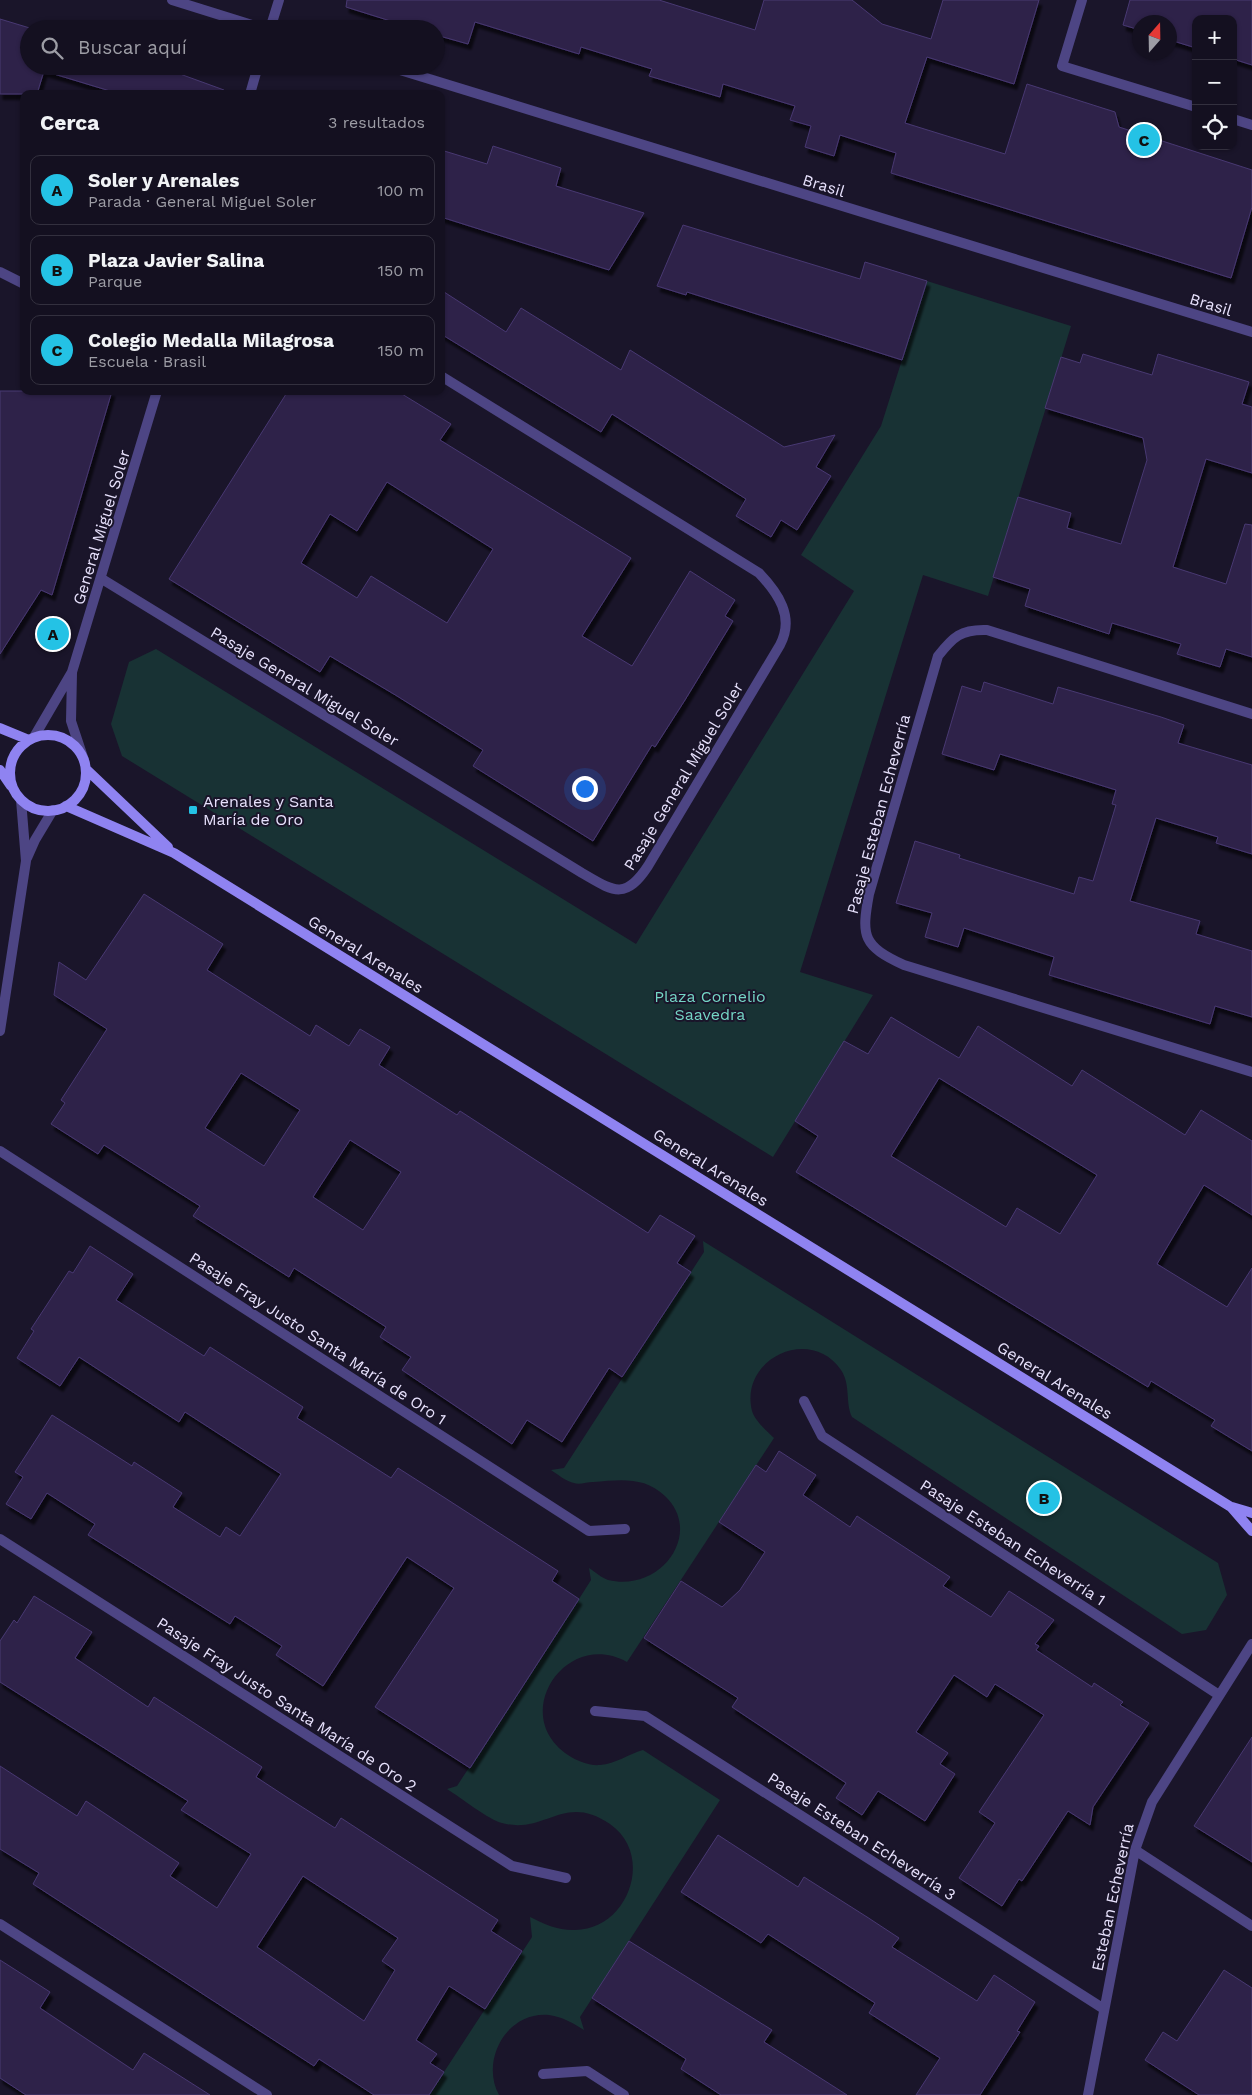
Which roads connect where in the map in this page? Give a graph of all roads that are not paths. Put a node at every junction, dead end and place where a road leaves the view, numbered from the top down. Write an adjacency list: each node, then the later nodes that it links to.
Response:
1 (172, 0): 4 (street)
2 (279, 0): 5 (street)
3 (1082, 0): 9 (street)
4 (236, 20)
5 (273, 20)
6 (255, 75): 8 (street)
7 (416, 75): 14 (street, Brasil)
8 (251, 90)
9 (1192, 106)
10 (1237, 120): 11 (street)
11 (1252, 125)
12 (0, 272): 13 (street)
13 (20, 282)
14 (1252, 332)
15 (445, 378): 17 (street, Pasaje General Miguel Soler)
16 (156, 395): 17 (street, General Miguel Soler)
17 (102, 579): 18 (street, General Miguel Soler)
18 (72, 672): 21 (street, General Miguel Soler); 22 (street, General Miguel Soler)
19 (1252, 714): 31 (street, Pasaje Esteban Echeverría)
20 (0, 728): 21 (street)
21 (32, 738): 22 (street, General Arenales); 24 (street)
22 (85, 766): 26 (street); 28 (street, General Arenales)
23 (0, 770): 24 (street)
24 (13, 788): 25 (street)
25 (21, 800): 27 (street); 29 (street)
26 (66, 806): 27 (street); 28 (street, General Arenales)
27 (54, 810): 29 (street)
28 (174, 853): 34 (street, General Arenales)
29 (26, 861): 30 (street)
30 (0, 1031)
31 (1252, 1072)
32 (0, 1151): 36 (street, Pasaje Fray Justo Santa María de Oro 1)
33 (804, 1401): 40 (street, Pasaje Esteban Echeverría 1)
34 (1231, 1507): 35 (street, General Arenales); 37 (street, General Arenales)
35 (1252, 1512)
36 (625, 1529)
37 (1252, 1531)
38 (0, 1538): 43 (street, Pasaje Fray Justo Santa María de Oro 2)
39 (1252, 1644): 40 (street, Esteban Echeverría)
40 (1219, 1695): 42 (street, Esteban Echeverría)
41 (595, 1711): 46 (street, Pasaje Esteban Echeverría 3)
42 (1135, 1850): 45 (street); 46 (street, Esteban Echeverría)
43 (566, 1878)
44 (0, 1924): 48 (street)
45 (1252, 1926)
46 (1104, 2009): 50 (street, Esteban Echeverría)
47 (543, 2074): 49 (street)
48 (267, 2095)
49 (624, 2095)
50 (1088, 2095)

